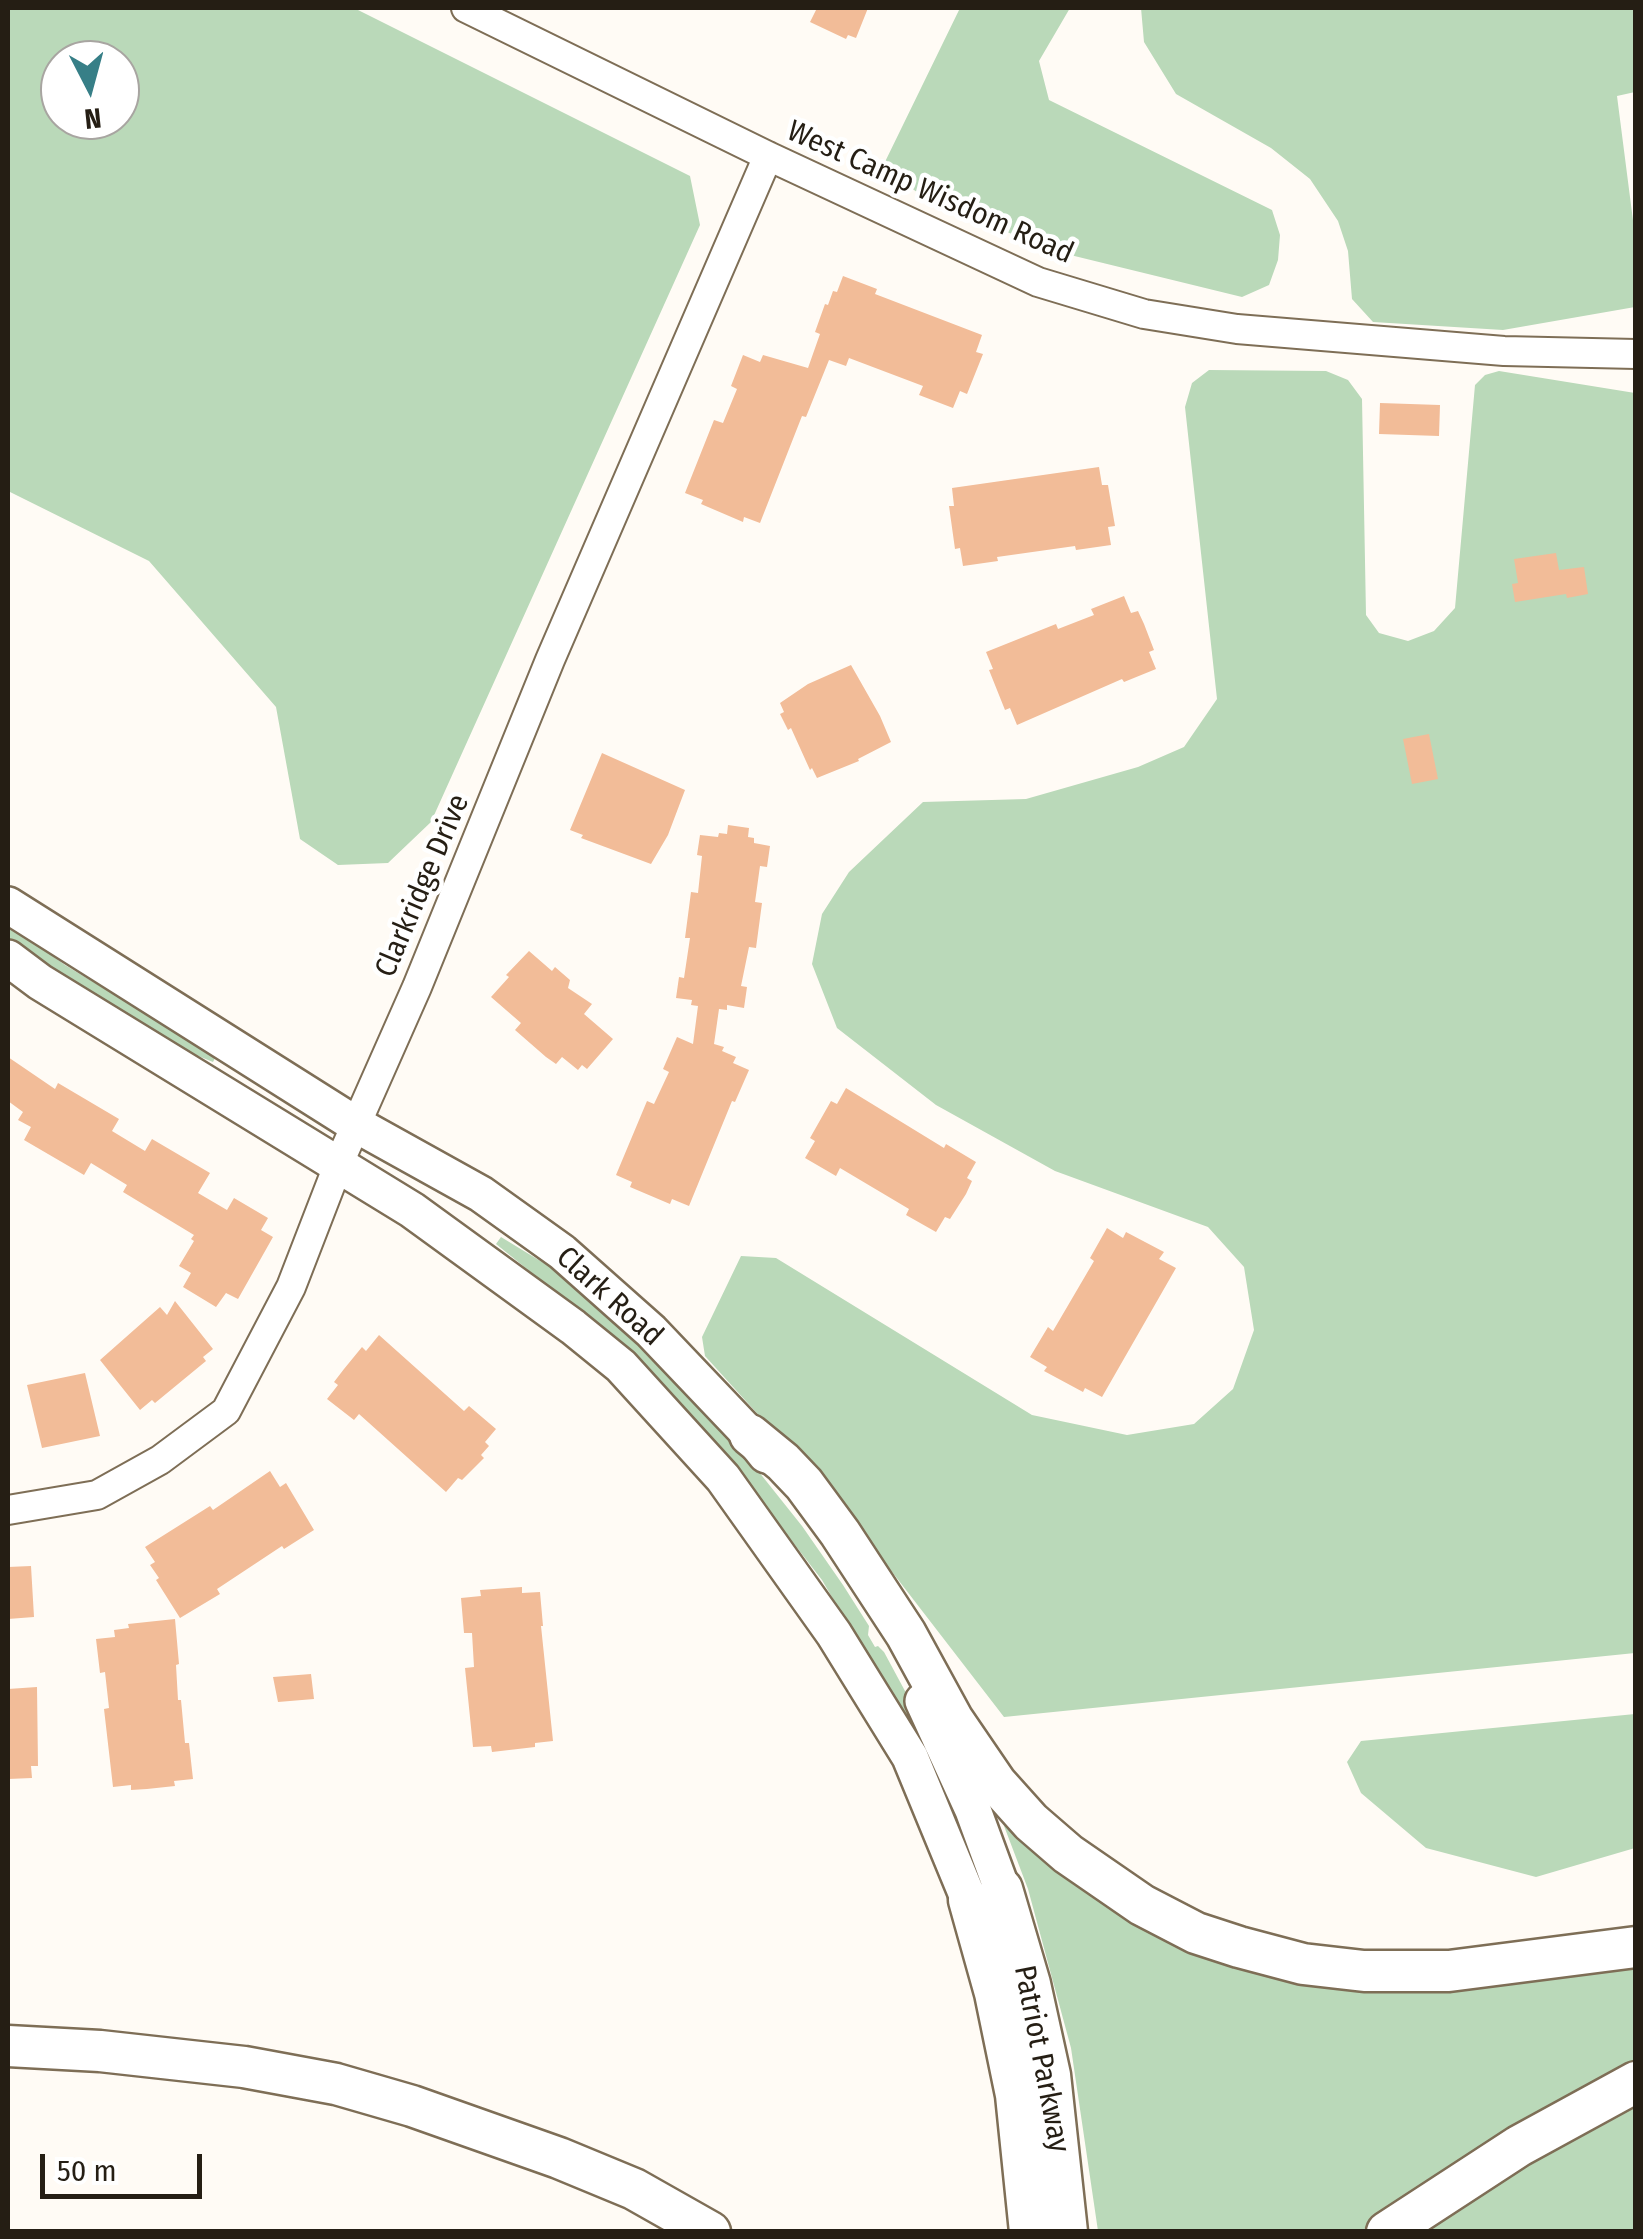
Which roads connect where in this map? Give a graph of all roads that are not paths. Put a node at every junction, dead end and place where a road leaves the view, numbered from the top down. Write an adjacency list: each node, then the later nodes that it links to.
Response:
1 (466, 8): 2 (street, West Camp Wisdom Road)
2 (768, 156): 3 (street, West Camp Wisdom Road); 6 (street, Clarkridge Drive)
3 (1636, 354)
4 (8, 905): 6 (main road, Clark Road)
5 (8, 958): 7 (main road, Clark Road)
6 (355, 1124): 7 (street, Clarkridge Drive); 8 (main road, Clark Road)
7 (339, 1162): 9 (street, Clarkridge Drive); 10 (main road, Clark Road)
8 (750, 1434): 10 (main road, Clark Road); 11 (highway)
9 (8, 1510)
10 (986, 1894): 15 (highway, Patriot Parkway); 16 (highway, Patriot Parkway)
11 (1636, 1947)
12 (8, 2046): 14 (highway)
13 (1636, 2082): 17 (highway)
14 (710, 2231)
15 (1030, 2232)
16 (1067, 2232)
17 (1387, 2232)

